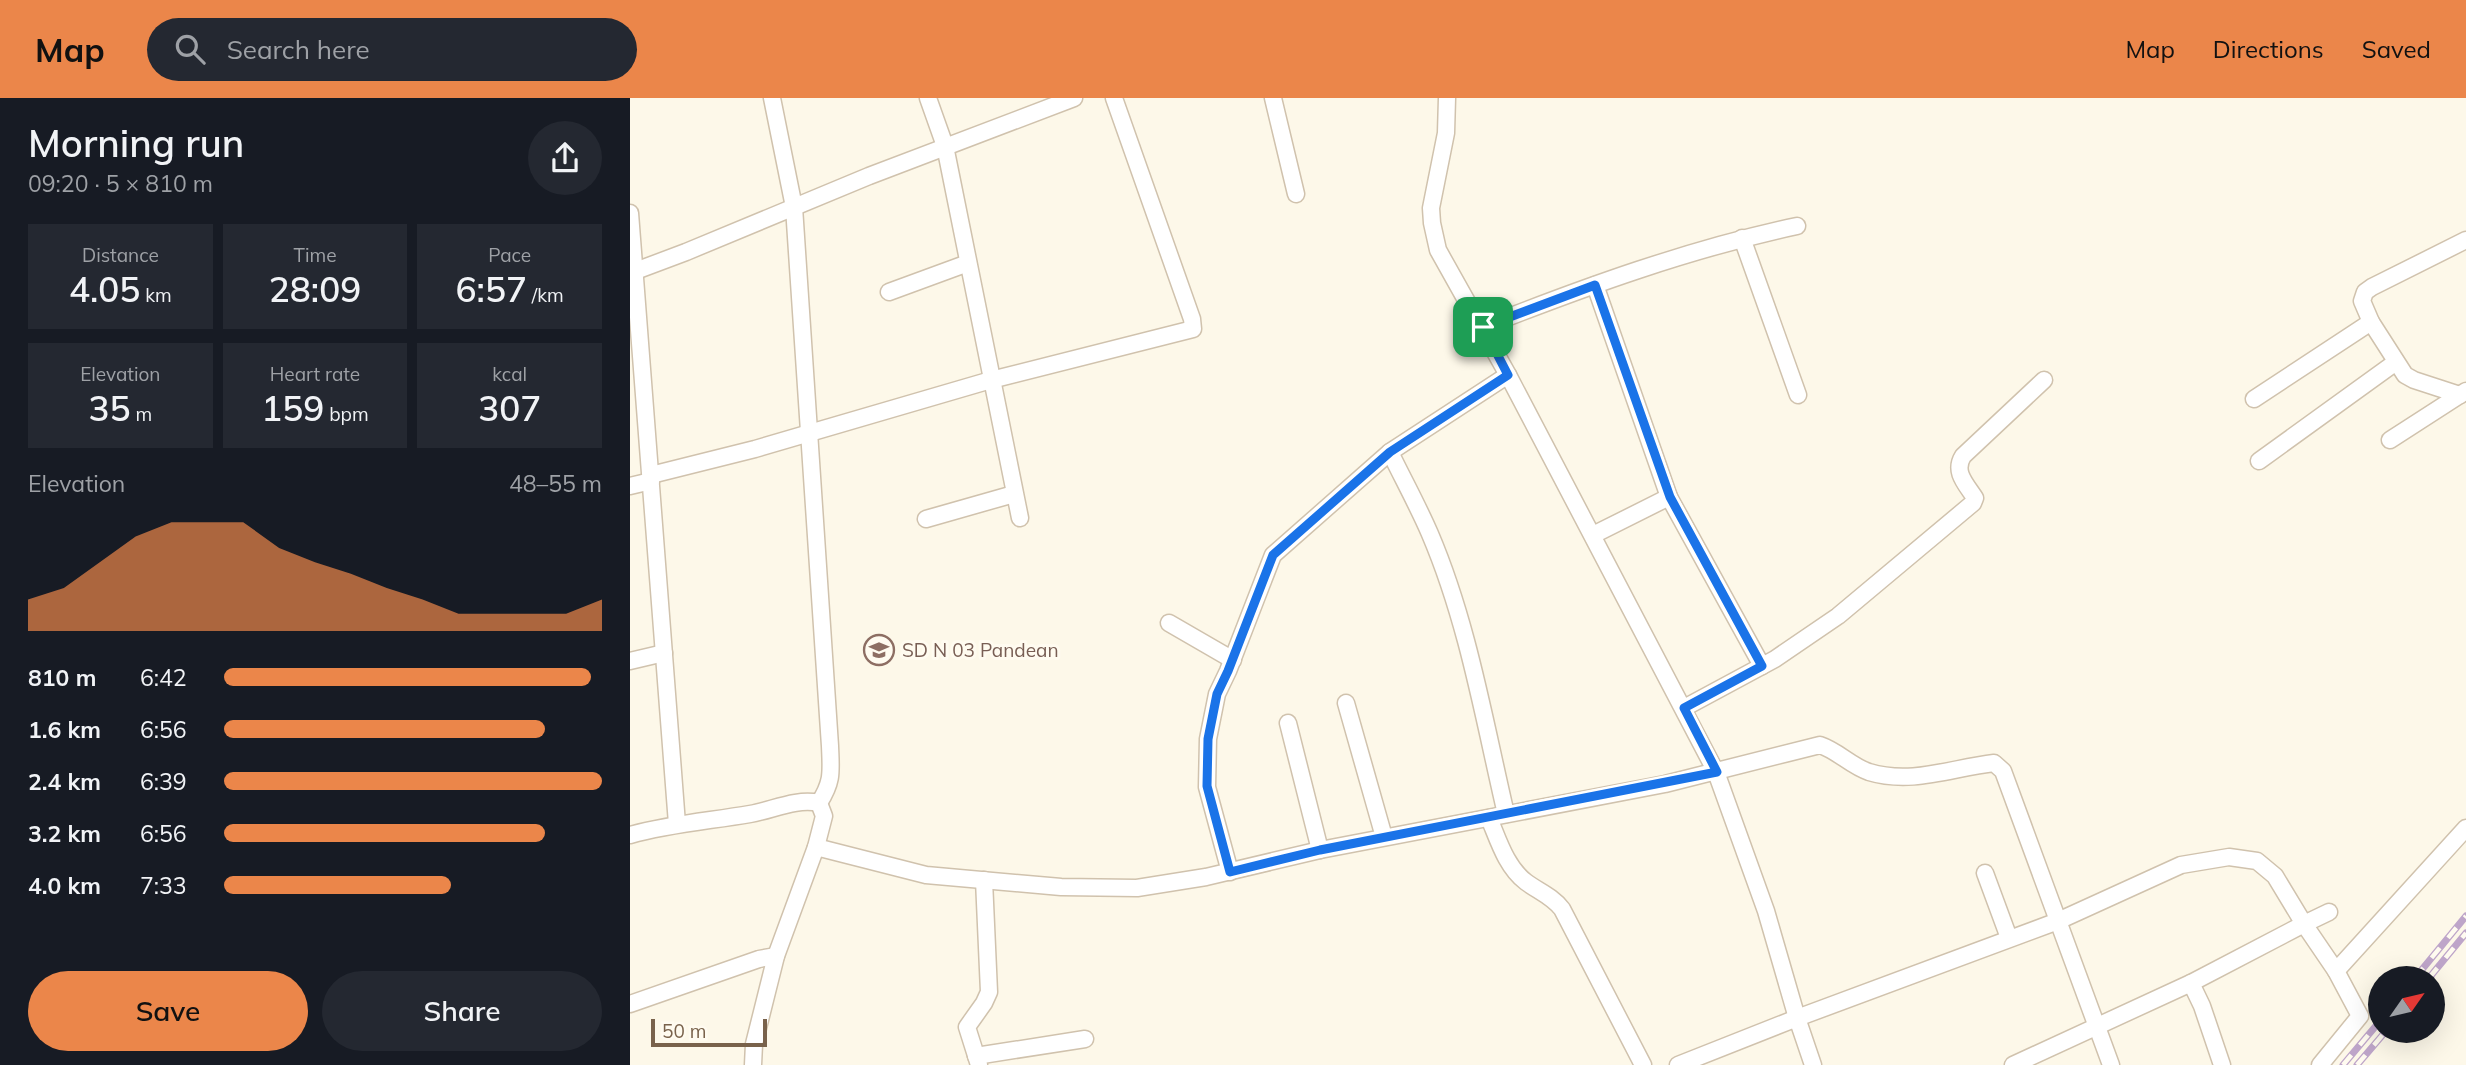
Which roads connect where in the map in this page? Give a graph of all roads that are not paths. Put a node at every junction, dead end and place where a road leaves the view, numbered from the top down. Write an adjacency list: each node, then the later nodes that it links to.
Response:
1 (772, 98): 9 (street)
2 (928, 98): 7 (street)
3 (1074, 98): 7 (street)
4 (1114, 98): 22 (street)
5 (1273, 98): 8 (street)
6 (1447, 98): 19 (street)
7 (945, 146): 9 (street); 14 (street)
8 (1296, 194)
9 (794, 207): 15 (street); 27 (street)
10 (630, 213): 15 (street)
11 (1797, 226): 12 (street)
12 (1742, 238): 16 (street); 25 (street)
13 (2466, 240): 18 (street)
14 (968, 263): 17 (street); 22 (street)
15 (632, 272): 31 (street)
16 (1595, 285): 19 (street); 34 (street)
17 (889, 292)
18 (2371, 322): 20 (street); 26 (street)
19 (1483, 327): 21 (street)
20 (2396, 362): 24 (street); 30 (street)
21 (1508, 375): 29 (street); 37 (street)
22 (991, 380): 27 (street); 33 (street)
23 (2044, 380): 42 (street)
24 (2463, 393): 28 (street)
25 (1798, 395)
26 (2254, 399)
27 (810, 431): 31 (street); 47 (street)
28 (2390, 440)
29 (1390, 452): 40 (street); 48 (street)
30 (2259, 461)
31 (651, 478): 32 (street); 39 (street)
32 (630, 486)
33 (1014, 494): 35 (street); 36 (street)
34 (1670, 497): 37 (street); 42 (street)
35 (1020, 517)
36 (926, 519)
37 (1593, 535): 44 (street)
38 (1169, 623): 40 (street)
39 (664, 653): 41 (street); 50 (street)
40 (1233, 660): 56 (street)
41 (630, 661)
42 (1762, 666): 44 (street)
43 (1346, 703): 53 (street)
44 (1684, 708): 46 (street)
45 (1288, 723): 55 (street)
46 (1717, 772): 48 (street); 60 (street); 67 (street)
47 (819, 803): 50 (street); 54 (street)
48 (1506, 814): 49 (street)
49 (1489, 818): 53 (street); 72 (street)
50 (677, 824): 52 (street)
51 (2466, 828): 64 (street)
52 (630, 835)
53 (1384, 837): 55 (street)
54 (816, 847): 58 (street); 63 (street)
55 (1320, 850): 56 (street)
56 (1230, 872): 58 (street)
57 (1985, 873): 62 (street)
58 (984, 880): 70 (street)
59 (2329, 912): 61 (street)
60 (2058, 921): 61 (street); 62 (street); 68 (street)
61 (2304, 924): 64 (street); 65 (street)
62 (2009, 938): 67 (street)
63 (776, 956): 66 (street); 71 (street)
64 (2336, 971): 78 (street)
65 (2191, 983): 68 (street); 77 (street)
66 (630, 1004)
67 (1797, 1018): 73 (street); 74 (street)
68 (2097, 1026): 75 (street); 76 (street)
69 (1085, 1039): 70 (street)
70 (977, 1061)
71 (753, 1065)
72 (1643, 1065)
73 (1678, 1065)
74 (1814, 1065)
75 (2013, 1065)
76 (2111, 1065)
77 (2222, 1065)
78 (2320, 1065)

